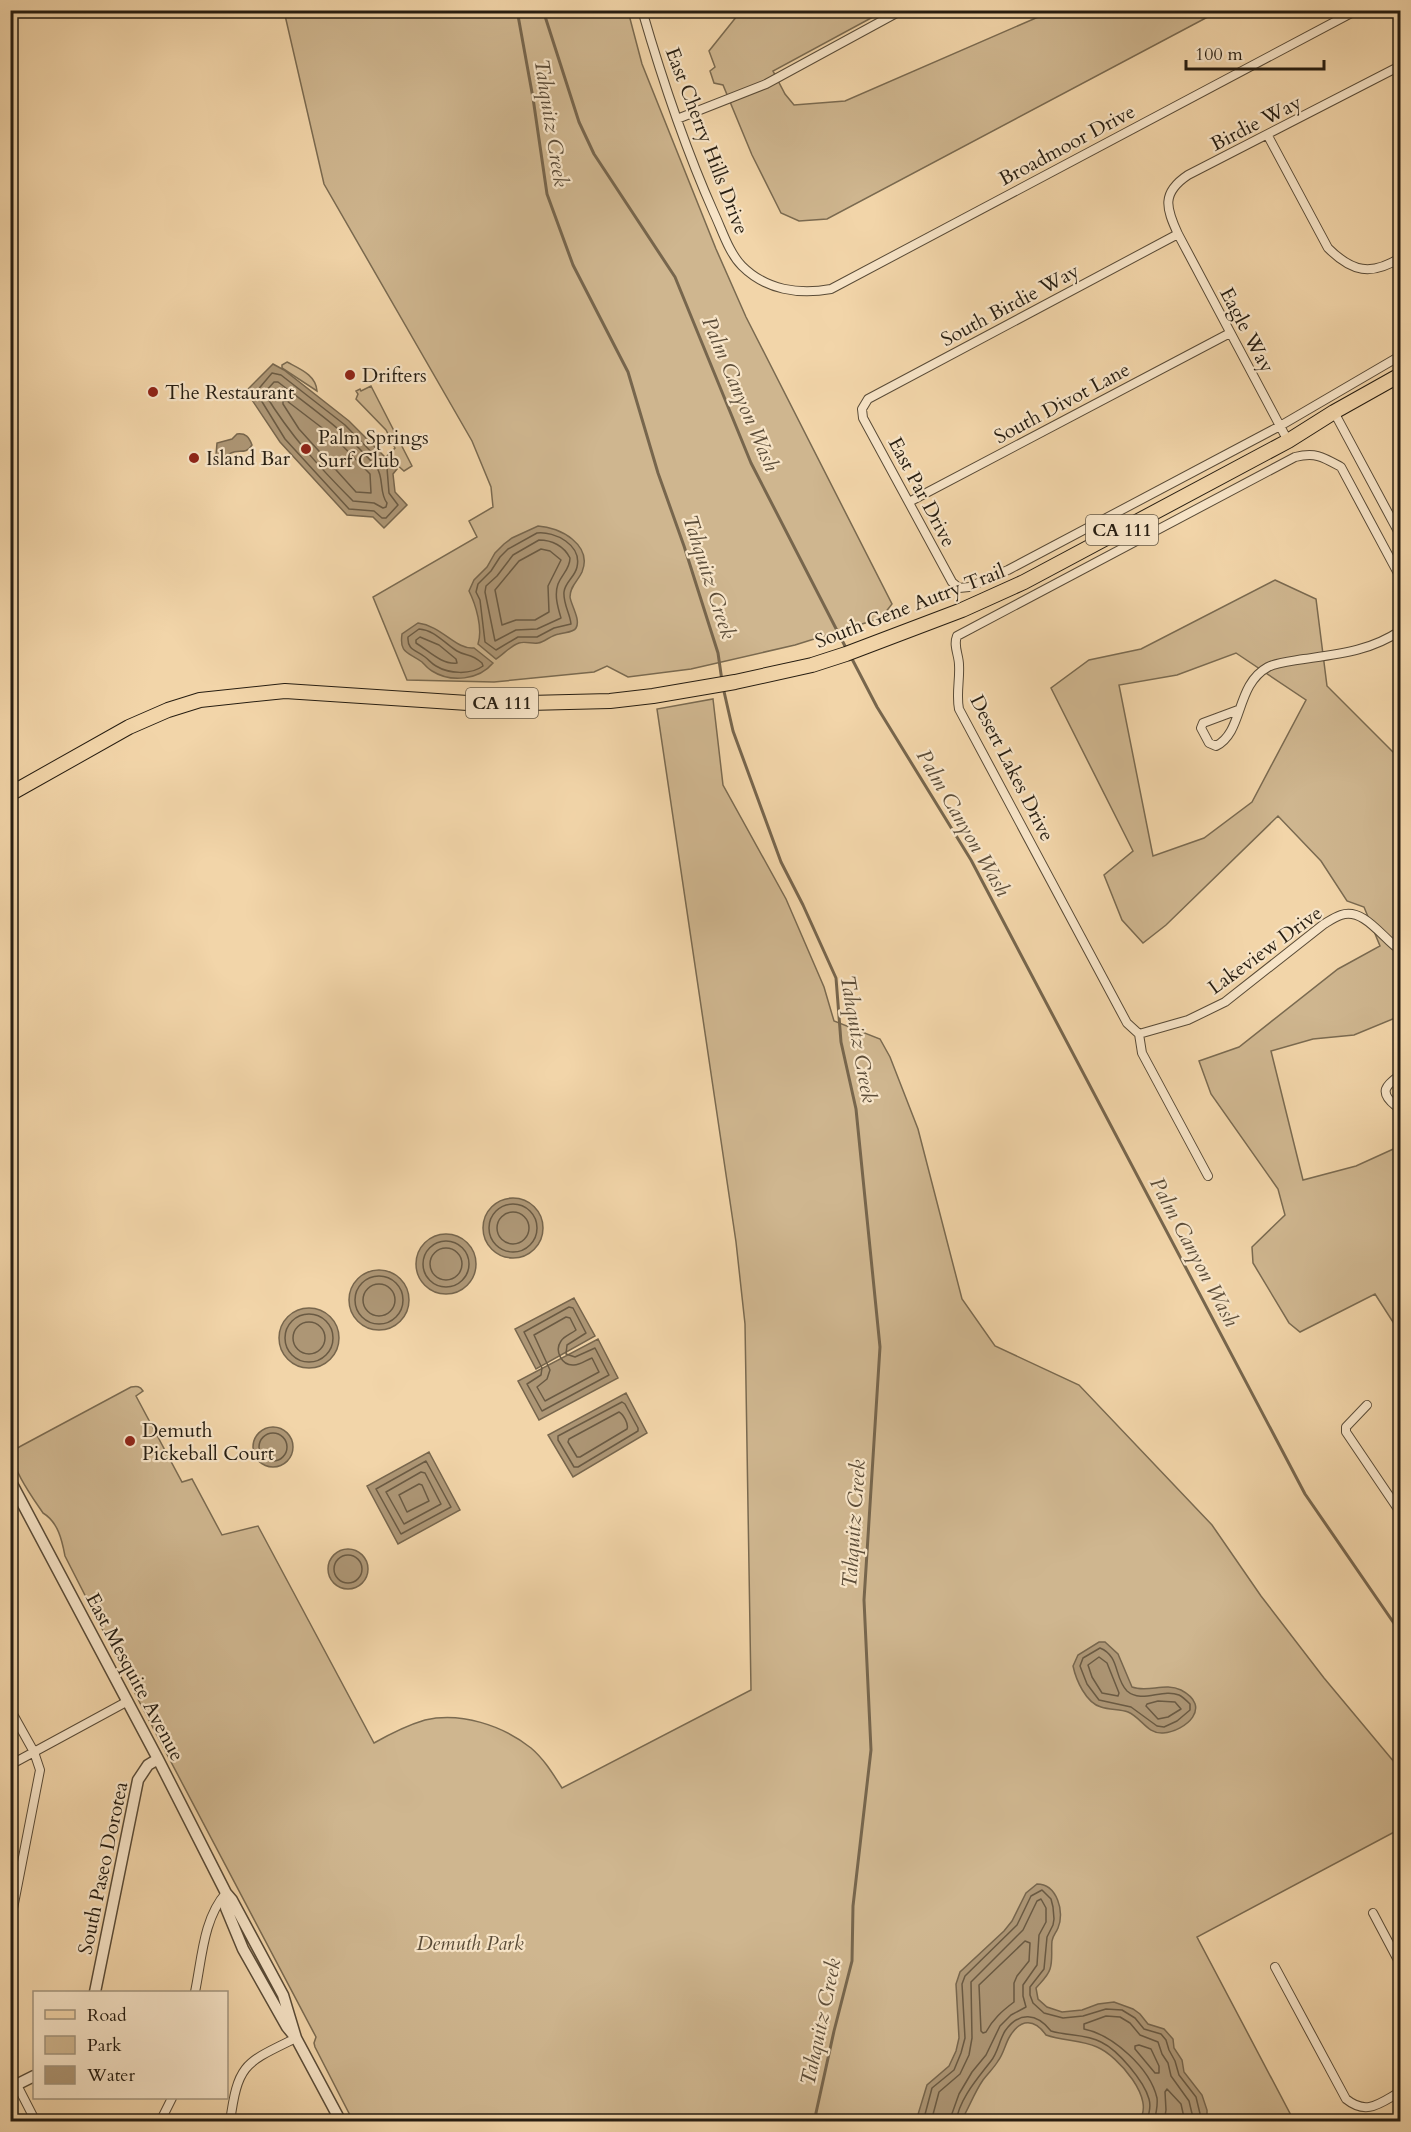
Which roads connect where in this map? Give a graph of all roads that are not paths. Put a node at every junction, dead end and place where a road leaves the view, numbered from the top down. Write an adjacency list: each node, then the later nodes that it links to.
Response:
1 (642, 10): 5 (street, East Cherry Hills Drive)
2 (902, 10): 5 (street)
3 (1357, 10): 9 (street, Broadmoor Drive)
4 (1401, 66): 6 (street, Birdie Way)
5 (677, 119): 9 (street, East Cherry Hills Drive)
6 (1268, 136): 7 (street, Birdie Way); 8 (street)
7 (1178, 234): 10 (street, Eagle Way); 13 (street, South Birdie Way)
8 (1401, 258)
9 (787, 290)
10 (1230, 333): 15 (street, Eagle Way); 17 (street, South Divot Lane)
11 (1401, 356): 15 (street, South Gene Autry Trail)
12 (1401, 375): 14 (main road, South Gene Autry Trail / CA 111)
13 (862, 409): 17 (street, East Par Drive)
14 (1334, 412): 16 (main road, South Gene Autry Trail / CA 111); 18 (street)
15 (1280, 426): 16 (street, Eagle Way); 20 (street, South Gene Autry Trail)
16 (1288, 441): 23 (main road, South Gene Autry Trail / CA 111)
17 (909, 501): 20 (street, East Par Drive)
18 (1401, 535)
19 (1401, 577): 25 (street, Desert Lakes Drive)
20 (959, 588)
21 (1401, 631): 22 (street)
22 (1238, 710): 22 (street)
23 (10, 794)
24 (1401, 950): 25 (street, Lakeview Drive)
25 (1139, 1034): 28 (street, Desert Lakes Drive)
26 (1401, 1075): 27 (street)
27 (1401, 1105)
28 (1208, 1176)
29 (1367, 1405): 31 (street)
30 (10, 1480): 32 (street, East Mesquite Avenue)
31 (1401, 1512)
32 (128, 1701): 34 (street); 35 (street, East Mesquite Avenue)
33 (10, 1708): 34 (street)
34 (34, 1752): 36 (street); 39 (street)
35 (158, 1759): 37 (street, East Mesquite Avenue); 42 (street, South Paseo Dorotea)
36 (10, 1765)
37 (226, 1893): 43 (street); 44 (street, East Mesquite Avenue)
38 (1373, 1913): 40 (street)
39 (10, 1924)
40 (1401, 1964)
41 (1275, 1967): 47 (street)
42 (95, 1991)
43 (195, 1991)
44 (296, 2038): 51 (street); 52 (street, East Mesquite Avenue)
45 (33, 2076): 46 (street)
46 (14, 2086): 49 (street)
47 (1401, 2092)
48 (171, 2099): 50 (street)
49 (36, 2121)
50 (160, 2121)
51 (230, 2121)
52 (340, 2121)

